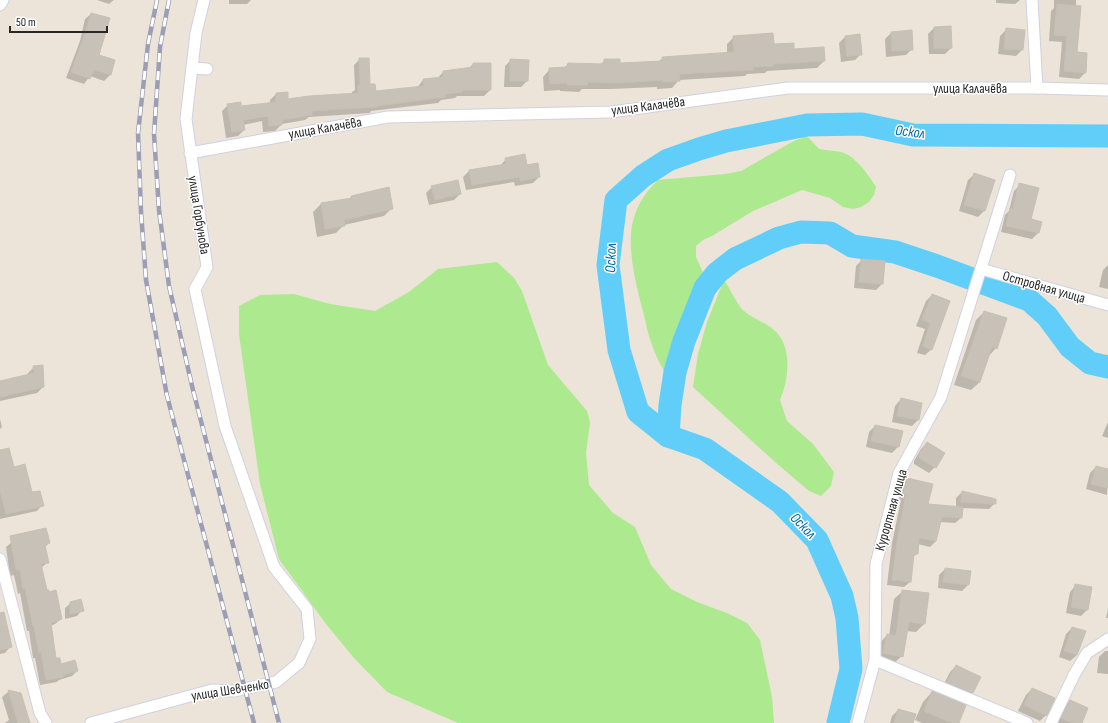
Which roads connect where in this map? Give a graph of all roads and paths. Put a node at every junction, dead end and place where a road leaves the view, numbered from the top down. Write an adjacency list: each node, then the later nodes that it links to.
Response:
1 (3, 0): 4 (street)
2 (204, 0): 5 (street, улица Горбунова)
3 (1032, 0): 7 (street)
4 (0, 5)
5 (192, 68): 6 (street); 9 (street, улица Горбунова)
6 (207, 69)
7 (1037, 88): 8 (street, улица Калачёва); 9 (street, улица Калачёва)
8 (1108, 90)
9 (190, 153): 13 (street, улица Горбунова)
10 (1010, 175): 11 (street, Курортная улица)
11 (978, 277): 12 (street, Островная улица); 16 (street, Курортная улица)
12 (1108, 305)
13 (225, 426): 18 (street, улица Шевченко)
14 (0, 559): 17 (street)
15 (1108, 639): 21 (street)
16 (875, 660): 19 (street, Курортная улица); 20 (street)
17 (46, 723)
18 (91, 723)
19 (858, 723)
20 (1027, 723)
21 (1051, 723)

